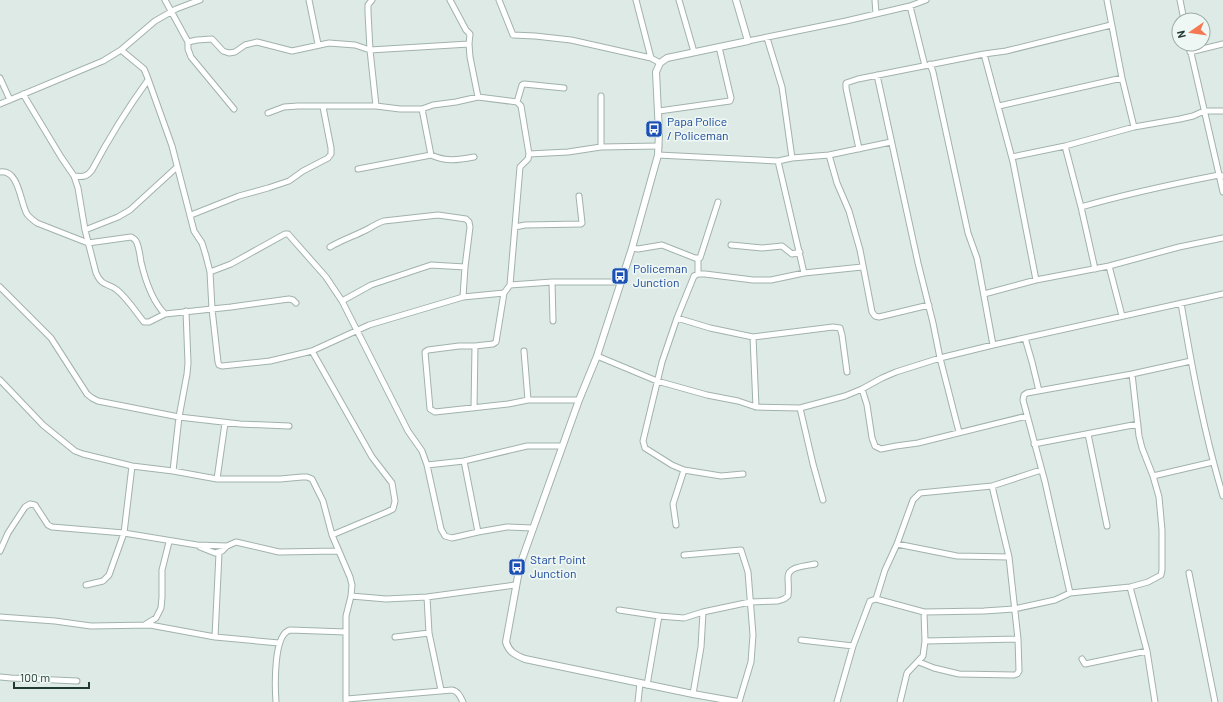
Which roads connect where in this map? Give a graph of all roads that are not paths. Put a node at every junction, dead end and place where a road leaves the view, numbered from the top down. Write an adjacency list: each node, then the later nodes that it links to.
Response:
1 (165, 0): 15 (street)
2 (200, 0): 15 (street)
3 (309, 0): 22 (street)
4 (372, 0): 28 (street)
5 (450, 0): 23 (street)
6 (499, 0): 32 (street)
7 (636, 0): 32 (street)
8 (679, 0): 29 (street)
9 (736, 0): 20 (street)
10 (875, 0): 17 (street)
11 (926, 0): 14 (street)
12 (1107, 0): 18 (street)
13 (1180, 0): 16 (street)
14 (910, 6): 17 (street); 34 (street)
15 (172, 11): 21 (street); 27 (street)
16 (1182, 12)
17 (876, 14): 19 (street)
18 (1111, 25): 31 (street); 37 (street)
19 (767, 38): 20 (street); 67 (street)
20 (748, 41): 25 (street)
21 (188, 42): 22 (street); 49 (street)
22 (318, 44): 28 (street)
23 (469, 44): 28 (street); 42 (street)
24 (1223, 44): 26 (street)
25 (719, 47): 29 (street); 51 (street)
26 (1211, 47)
27 (121, 50): 38 (street); 40 (street)
28 (370, 50): 46 (street)
29 (694, 52): 33 (street)
30 (1190, 52): 52 (street)
31 (984, 54): 34 (street); 47 (street)
32 (651, 58): 33 (street)
33 (660, 63): 51 (street)
34 (928, 65): 35 (street); 101 (street)
35 (877, 75): 56 (street); 60 (street)
36 (0, 78): 43 (street)
37 (1122, 78): 47 (street); 55 (street)
38 (148, 80): 69 (street); 73 (street)
39 (564, 88): 44 (street)
40 (23, 94): 43 (street); 73 (street)
41 (601, 96): 59 (street)
42 (478, 97): 44 (street); 50 (street)
43 (10, 100): 45 (street)
44 (517, 102): 61 (street)
45 (0, 104)
46 (376, 106): 48 (street); 50 (street)
47 (999, 106): 66 (street)
48 (323, 107): 54 (street); 78 (street)
49 (234, 109)
50 (422, 109): 62 (street)
51 (659, 111): 57 (street)
52 (1204, 111): 53 (street); 55 (street); 72 (street)
53 (1223, 111)
54 (268, 113)
55 (1134, 127): 58 (street)
56 (891, 142): 60 (street); 107 (street)
57 (659, 146): 59 (street); 63 (street)
58 (1065, 146): 66 (street); 77 (street)
59 (601, 147): 61 (street)
60 (859, 149): 64 (street)
61 (529, 154): 79 (street)
62 (430, 155): 65 (street); 70 (street)
63 (658, 155): 68 (street); 85 (street)
64 (829, 155): 67 (street); 90 (street)
65 (474, 157)
66 (1012, 157): 95 (street)
67 (792, 158): 68 (street)
68 (778, 161): 86 (street)
69 (177, 167): 78 (street); 80 (street)
70 (358, 169)
71 (0, 172): 82 (street)
72 (1221, 175): 74 (street); 77 (street)
73 (74, 176): 80 (street)
74 (1223, 192)
75 (579, 196): 79 (street)
76 (718, 202): 87 (street)
77 (1081, 207): 91 (street)
78 (191, 215): 92 (street)
79 (515, 227): 98 (street)
80 (85, 230): 82 (street)
81 (1223, 238): 88 (street)
82 (88, 243): 110 (street); 110 (street)
83 (731, 245): 86 (street)
84 (330, 247): 89 (street)
85 (632, 248): 87 (street); 97 (street)
86 (800, 252): 93 (street)
87 (698, 259): 94 (street)
88 (1109, 266): 91 (street); 111 (street)
89 (465, 267): 103 (street); 104 (street)
90 (862, 267): 93 (street); 107 (street)
91 (1095, 268): 95 (street)
92 (210, 272): 104 (street); 108 (street)
93 (804, 272): 94 (street)
94 (698, 274): 112 (street)
95 (1036, 280): 101 (street)
96 (552, 282): 97 (street); 98 (street); 113 (street)
97 (621, 282): 121 (street)
98 (510, 285): 100 (street)
99 (0, 287): 136 (street)
100 (504, 293): 103 (street); 118 (street)
101 (984, 294): 117 (street)
102 (1223, 294): 106 (street)
103 (463, 297): 114 (street)
104 (342, 301): 114 (street)
105 (296, 303): 108 (street)
106 (1181, 303): 111 (street); 123 (street)
107 (929, 305): 122 (street)
108 (212, 309): 109 (street); 119 (street)
109 (186, 311): 110 (street); 136 (street)
110 (165, 314)
111 (1122, 316): 116 (street)
112 (676, 318): 115 (street); 127 (street)
113 (553, 321)
114 (357, 330): 119 (street); 146 (street)
115 (753, 337): 124 (street); 132 (street)
116 (1025, 338): 117 (street); 129 (street)
117 (993, 344): 122 (street)
118 (475, 346): 133 (street); 133 (street)
119 (312, 351): 162 (street)
120 (524, 351): 130 (street)
121 (596, 356): 127 (street); 131 (street)
122 (940, 358): 128 (street); 140 (street)
123 (1191, 361): 125 (street); 145 (street)
124 (847, 372)
125 (1132, 374): 129 (street); 138 (street)
126 (0, 380): 147 (street)
127 (657, 381): 132 (street); 148 (street)
128 (862, 390): 134 (street); 140 (street)
129 (1039, 391): 135 (street)
130 (528, 400): 131 (street); 133 (street)
131 (579, 400): 143 (street)
132 (756, 407): 134 (street)
133 (474, 408)
134 (800, 408): 156 (street)
135 (1026, 416): 140 (street); 142 (street)
136 (179, 417): 137 (street); 150 (street)
137 (225, 423): 139 (street); 153 (street)
138 (1138, 424): 141 (street); 152 (street)
139 (289, 426)
140 (958, 432)
141 (1088, 434): 142 (street); 158 (street)
142 (1034, 444): 149 (street)
143 (562, 446): 144 (street); 159 (street)
144 (464, 461): 146 (street); 160 (street)
145 (1213, 462): 152 (street); 155 (street)
146 (427, 465): 160 (street)
147 (132, 466): 150 (street); 161 (street)
148 (684, 470): 151 (street); 157 (street)
149 (1041, 470): 154 (street); 177 (street)
150 (173, 471): 153 (street)
151 (743, 474)
152 (1153, 476): 176 (street)
153 (217, 479): 162 (street)
154 (992, 486): 164 (street); 171 (street)
155 (1223, 496)
156 (823, 500)
157 (676, 525)
158 (1107, 526)
159 (532, 528): 160 (street); 175 (street)
160 (478, 532)
161 (124, 533): 163 (street); 167 (street); 174 (street)
162 (332, 535): 168 (street)
163 (169, 542): 165 (street); 188 (street)
164 (897, 544): 171 (street); 180 (street)
165 (197, 545): 166 (street); 169 (street)
166 (227, 546): 168 (street); 169 (street)
167 (0, 551)
168 (338, 551): 178 (street)
169 (219, 553): 191 (street)
170 (684, 555): 181 (street)
171 (1009, 557): 182 (street)
172 (815, 564): 181 (street)
173 (1188, 573): 215 (street)
174 (86, 585)
175 (516, 585): 179 (street); 203 (street)
176 (1130, 587): 177 (street); 198 (street)
177 (1070, 593): 182 (street)
178 (351, 596): 179 (street); 189 (street)
179 (427, 597): 190 (street)
180 (876, 599): 185 (street); 197 (street)
181 (750, 602): 184 (street); 211 (street)
182 (1014, 608): 185 (street); 193 (street)
183 (619, 610): 186 (street)
184 (703, 612): 186 (street); 206 (street)
185 (924, 612): 195 (street)
186 (659, 616): 204 (street)
187 (0, 617): 188 (street)
188 (141, 625): 191 (street)
189 (346, 632): 196 (street); 207 (street)
190 (429, 633): 192 (street); 205 (street)
191 (215, 637): 196 (street)
192 (395, 638)
193 (1018, 639): 195 (street); 200 (street)
194 (801, 640): 197 (street)
195 (925, 641): 200 (street)
196 (279, 643): 208 (street)
197 (853, 646): 212 (street)
198 (1147, 651): 199 (street); 214 (street)
199 (1082, 659)
200 (919, 662): 213 (street)
201 (0, 677): 202 (street)
202 (77, 681)
203 (640, 683): 204 (street); 210 (street)
204 (647, 685): 206 (street)
205 (441, 690): 207 (street); 209 (street)
206 (693, 694): 211 (street)
207 (346, 700)
208 (276, 702)
209 (463, 702)
210 (638, 702)
211 (739, 702)
212 (837, 702)
213 (900, 702)
214 (1154, 702)
215 (1215, 702)

